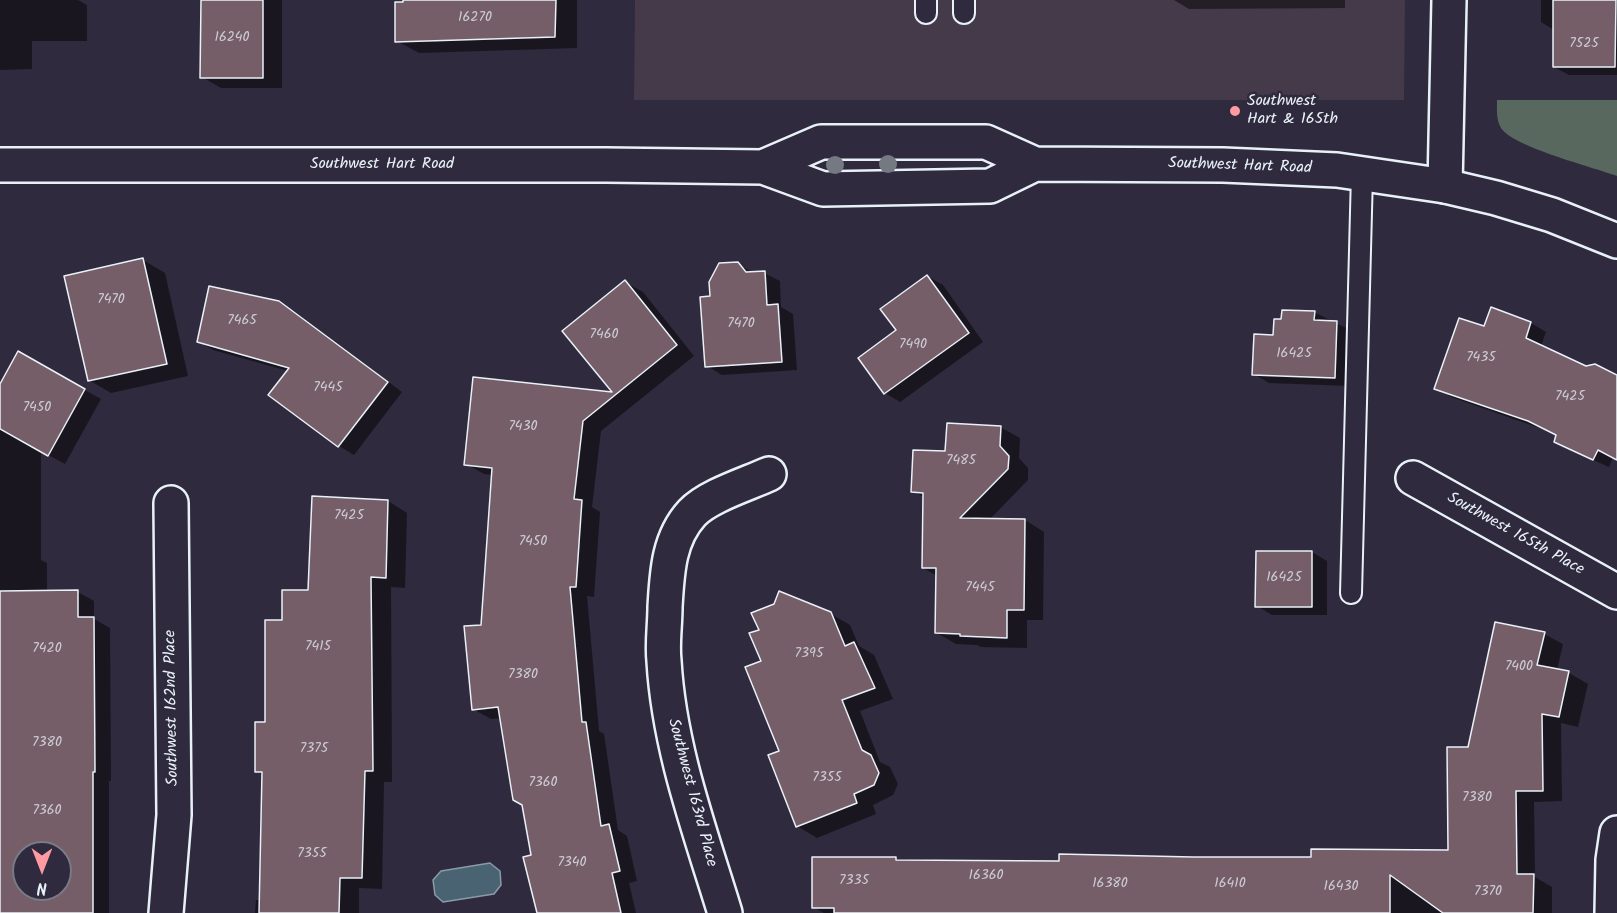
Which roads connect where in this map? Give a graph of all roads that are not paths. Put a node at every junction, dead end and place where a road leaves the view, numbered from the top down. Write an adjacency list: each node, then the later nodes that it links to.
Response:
1 (1449, 0): 6 (main road)
2 (1035, 164): 4 (main road, Southwest Hart Road); 4 (main road, Southwest Hart Road); 5 (main road, Southwest Hart Road)
3 (0, 165): 4 (main road, Southwest Hart Road)
4 (763, 167)
5 (1362, 174): 6 (main road, Southwest Hart Road); 12 (lane)
6 (1445, 186): 7 (main road, Southwest Hart Road)
7 (1617, 241)
8 (769, 474): 15 (main road, Southwest 163rd Place)
9 (1413, 478): 11 (main road, Southwest 165th Place)
10 (171, 503): 14 (main road, Southwest 162nd Place)
11 (1617, 592)
12 (1351, 593)
13 (1617, 833): 16 (main road)
14 (166, 913)
15 (725, 913)
16 (1612, 913)

